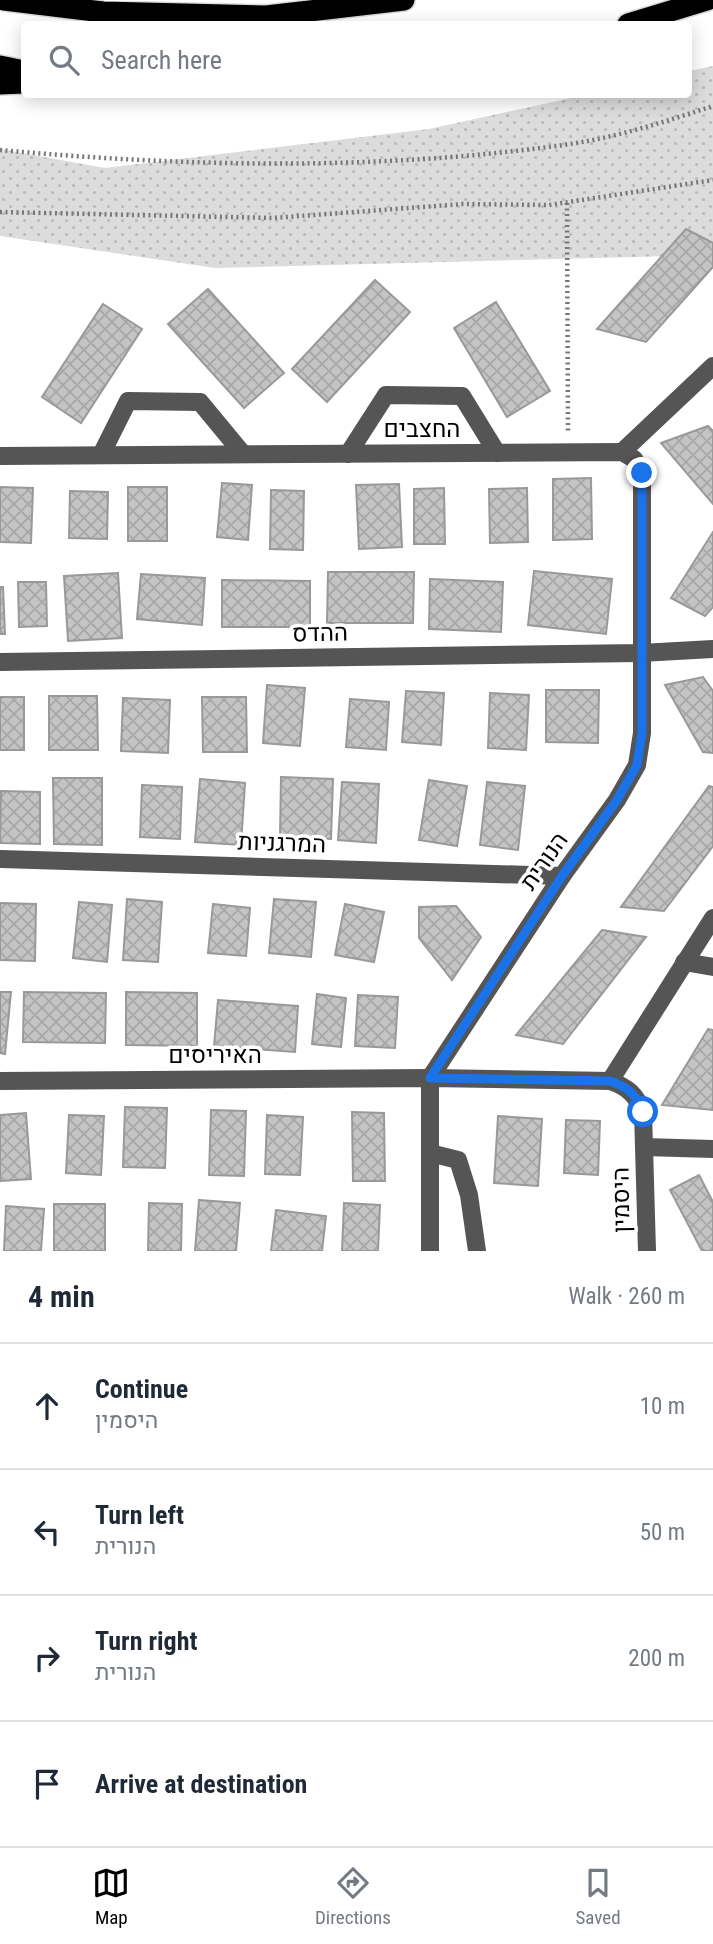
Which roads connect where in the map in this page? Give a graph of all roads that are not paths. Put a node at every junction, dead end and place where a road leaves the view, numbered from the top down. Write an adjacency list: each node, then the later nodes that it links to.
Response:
1 (4, 0): 2 (highway)
2 (404, 0)
3 (705, 1): 4 (highway)
4 (638, 21)
5 (0, 66): 6 (highway)
6 (21, 70)
7 (0, 83): 8 (highway)
8 (21, 83)
9 (713, 366): 14 (street)
10 (497, 453): 12 (street, החצבים); 12 (street, החצבים); 14 (street, החצבים)
11 (243, 454): 12 (street, החצבים); 13 (street, החצבים); 13 (street)
12 (348, 454)
13 (101, 455): 15 (street, החצבים)
14 (628, 455): 17 (street, הנורית)
15 (0, 456)
16 (713, 649): 17 (street)
17 (641, 653): 18 (street, ההדס); 20 (street, הנורית)
18 (0, 662)
19 (0, 859): 20 (street, המרגניות)
20 (562, 876): 24 (street, הנורית)
21 (713, 918): 22 (street)
22 (684, 962): 23 (street); 26 (street)
23 (713, 967)
24 (430, 1078): 25 (street, האיריסים); 26 (street); 29 (street)
25 (0, 1080)
26 (610, 1081): 27 (street, היסמין)
27 (644, 1147): 28 (street, היסמין); 32 (street, היסמין)
28 (713, 1149)
29 (430, 1153): 30 (street); 31 (street)
30 (430, 1251)
31 (477, 1251)
32 (647, 1251)

